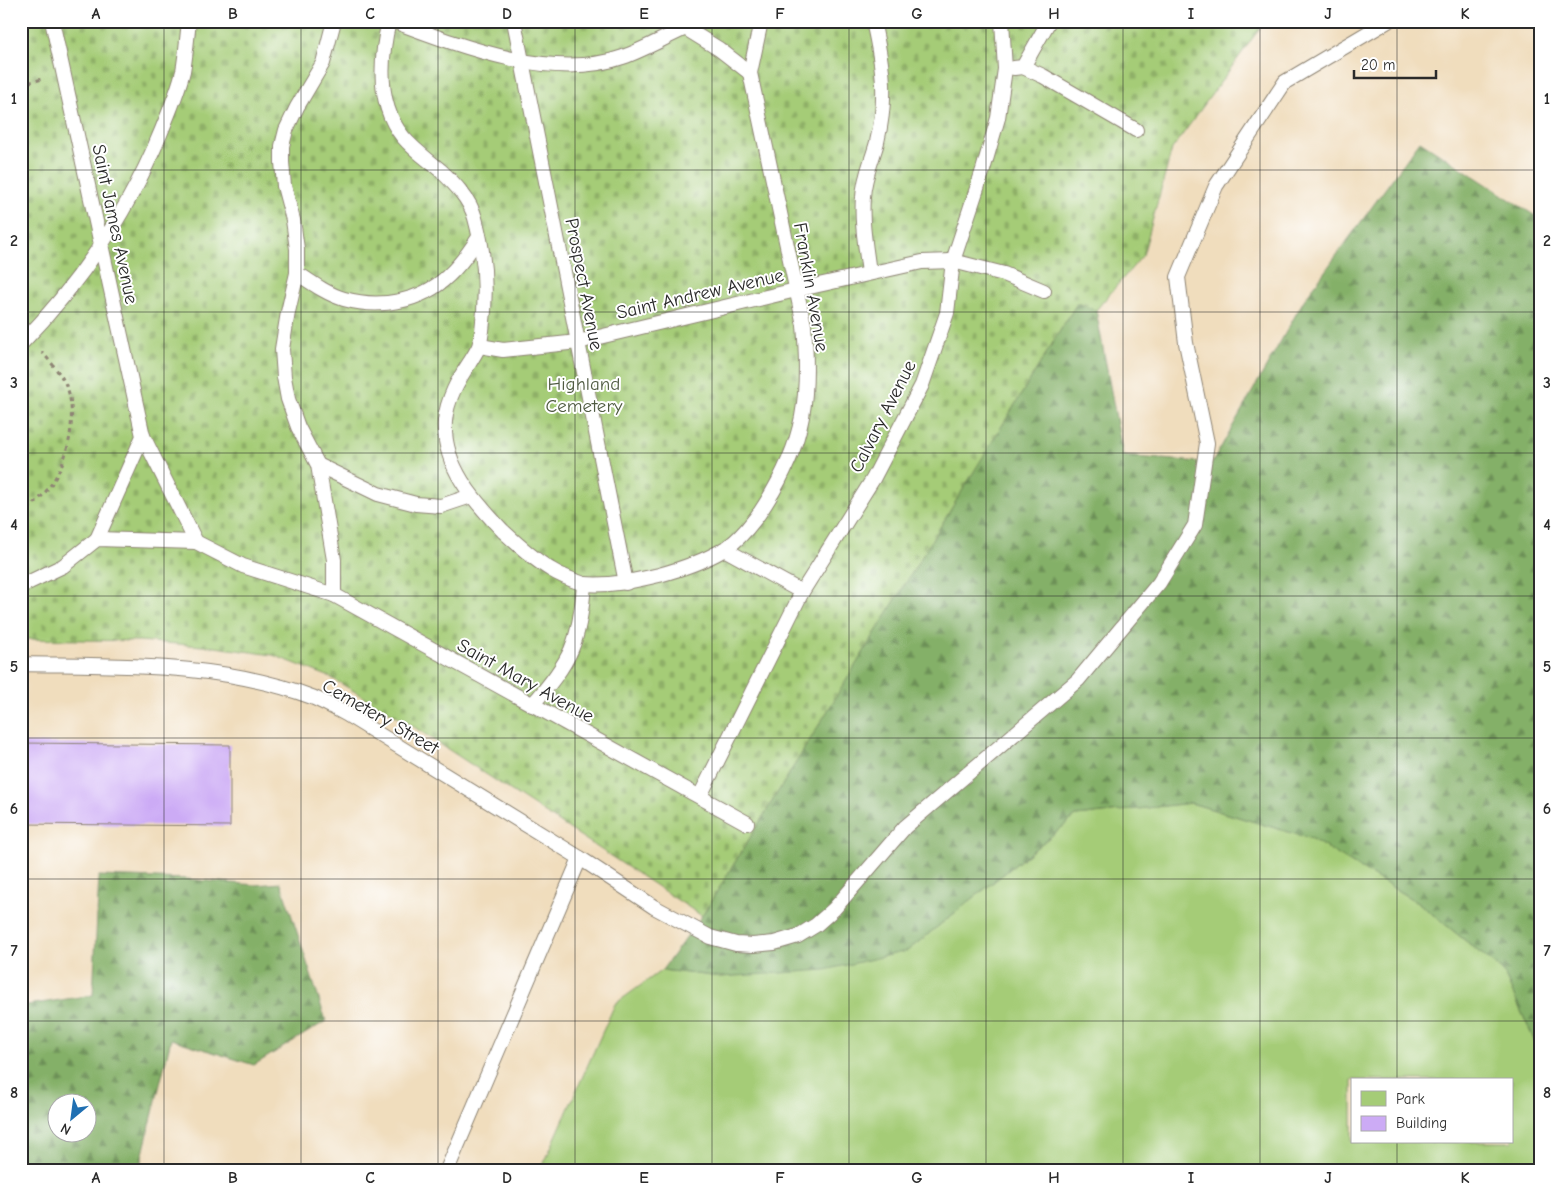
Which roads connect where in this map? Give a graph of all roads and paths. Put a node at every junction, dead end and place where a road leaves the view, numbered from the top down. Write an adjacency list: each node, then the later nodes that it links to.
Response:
1 (52, 21): 22 (lane, Saint James Avenue)
2 (189, 21): 22 (lane)
3 (334, 21): 25 (lane)
4 (389, 21): 21 (lane)
5 (393, 21): 14 (lane)
6 (514, 21): 14 (lane, Prospect Avenue)
7 (703, 21): 13 (lane)
8 (761, 21): 17 (lane, Franklin Avenue)
9 (873, 21): 24 (lane)
10 (1002, 21): 16 (lane, Calvary Avenue)
11 (1049, 21): 15 (lane)
12 (1388, 21): 47 (lane, Cemetery Street)
13 (686, 24): 14 (lane); 17 (lane)
14 (522, 60): 29 (lane, Prospect Avenue)
15 (1023, 67): 16 (lane); 18 (lane)
16 (1005, 69): 23 (lane, Calvary Avenue)
17 (750, 73): 26 (lane, Franklin Avenue)
18 (1136, 130)
19 (21, 191): 20 (path)
20 (21, 231)
21 (479, 237): 25 (lane); 30 (lane)
22 (101, 243): 28 (lane); 31 (lane, Saint James Avenue)
23 (953, 262): 24 (lane, Saint Andrew Avenue); 27 (lane, Saint Andrew Avenue); 41 (lane, Calvary Avenue)
24 (869, 273): 26 (lane, Saint Andrew Avenue)
25 (297, 274): 32 (lane)
26 (796, 290): 29 (lane, Saint Andrew Avenue); 37 (lane, Franklin Avenue)
27 (1044, 291)
28 (24, 341): 34 (path)
29 (578, 342): 30 (lane, Saint Andrew Avenue); 38 (lane, Prospect Avenue)
30 (480, 346): 33 (lane, Franklin Avenue)
31 (143, 436): 35 (lane); 36 (lane, Saint James Avenue)
32 (318, 465): 33 (lane); 42 (lane)
33 (471, 496): 39 (lane, Franklin Avenue)
34 (21, 513)
35 (97, 539): 36 (lane); 40 (lane)
36 (196, 542): 42 (lane, Saint Mary Avenue)
37 (724, 550): 38 (lane, Franklin Avenue); 41 (lane)
38 (626, 583): 39 (lane, Franklin Avenue)
39 (584, 584): 44 (lane)
40 (21, 586)
41 (802, 592): 45 (lane, Calvary Avenue)
42 (334, 595): 44 (lane, Saint Mary Avenue)
43 (21, 664): 47 (lane, Cemetery Street)
44 (532, 705): 45 (lane, Saint Mary Avenue)
45 (700, 796): 46 (lane, Saint Mary Avenue)
46 (747, 823)
47 (580, 858): 48 (lane)
48 (447, 1170)

